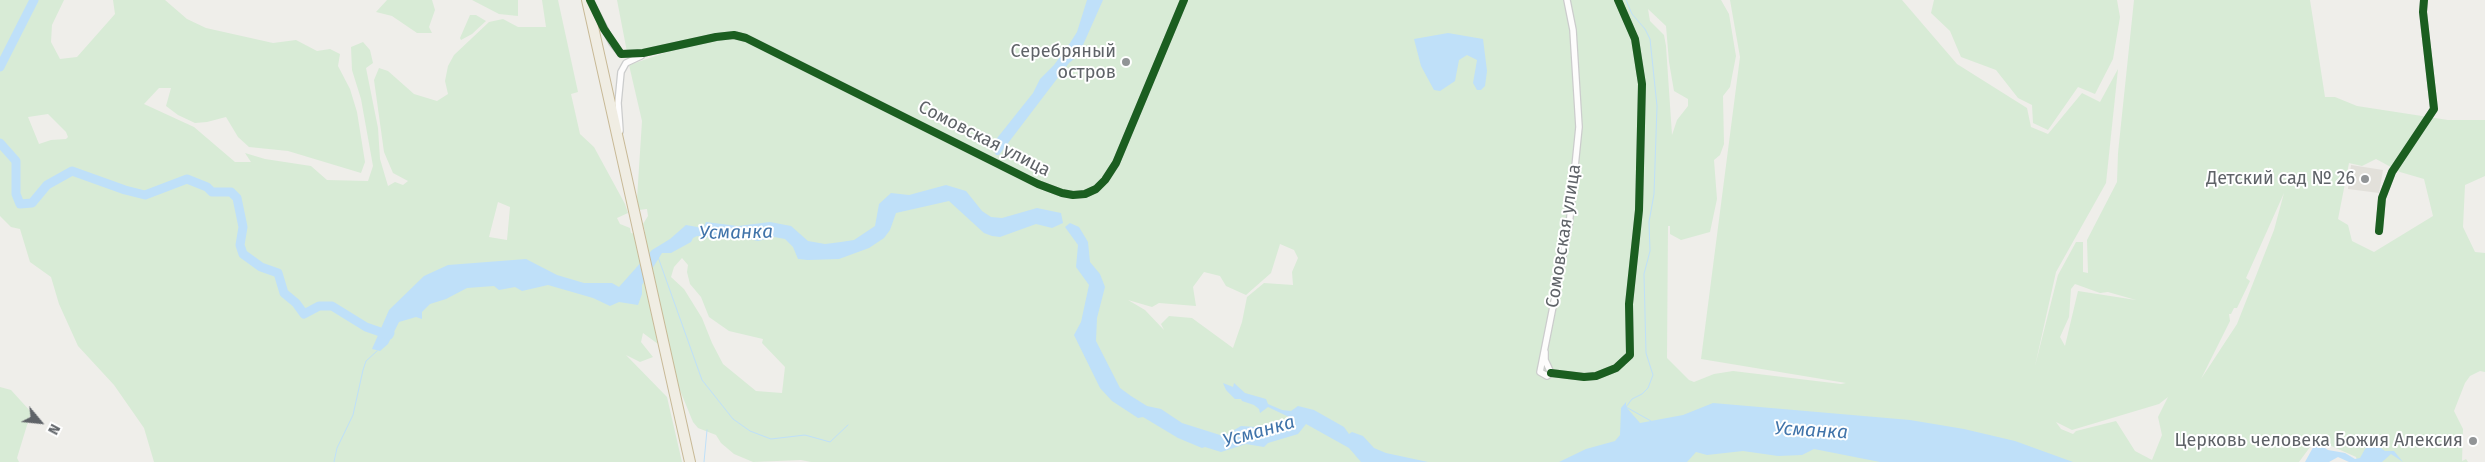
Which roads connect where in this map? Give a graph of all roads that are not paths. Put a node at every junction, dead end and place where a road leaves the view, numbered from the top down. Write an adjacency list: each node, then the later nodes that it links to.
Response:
1 (589, 0): 6 (street); 7 (highway)
2 (1184, 0): 6 (street, Сомовская улица)
3 (1567, 0): 4 (street, Сомовская улица)
4 (1618, 0)
5 (2424, 0): 8 (street)
6 (667, 48): 7 (street)
7 (622, 158): 9 (highway)
8 (2379, 231)
9 (690, 462)

